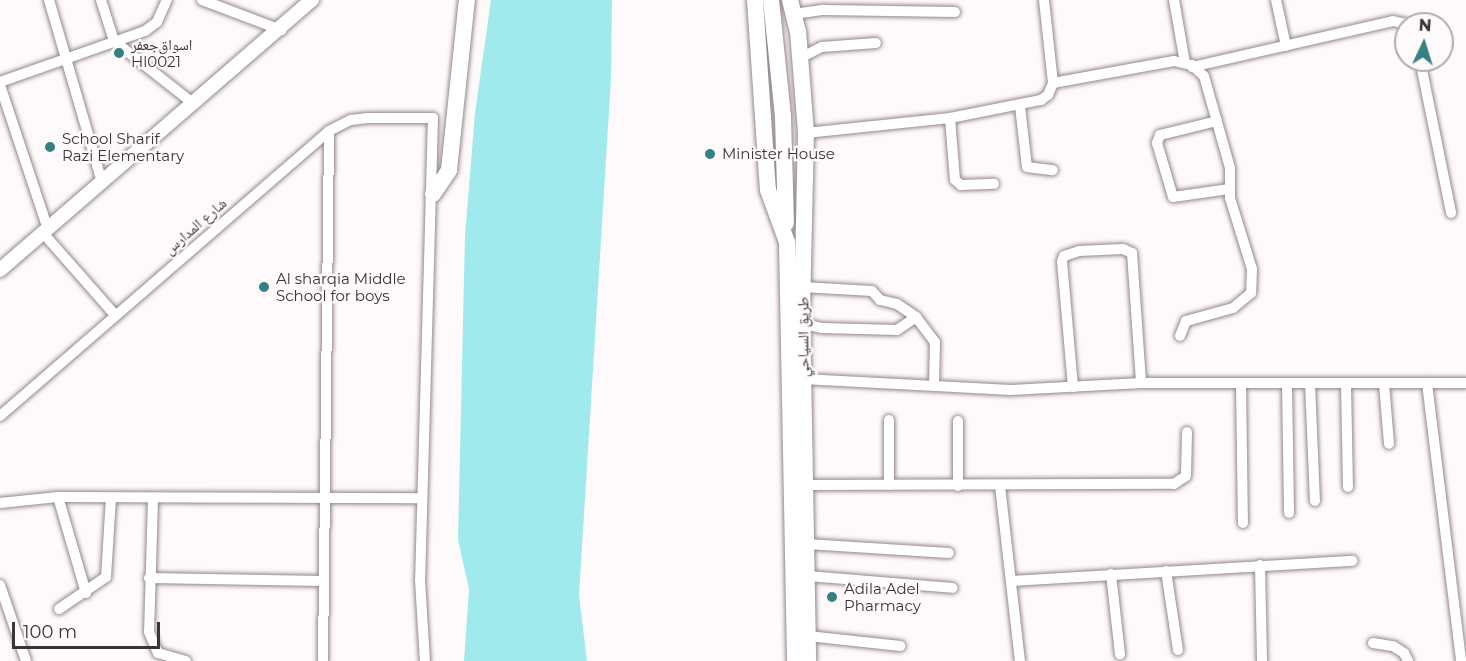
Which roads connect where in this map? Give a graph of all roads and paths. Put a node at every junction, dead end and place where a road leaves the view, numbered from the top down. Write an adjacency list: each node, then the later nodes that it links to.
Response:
1 (49, 0): 19 (street)
2 (100, 0): 16 (street)
3 (167, 0): 16 (street)
4 (202, 0): 15 (street)
5 (312, 0): 15 (street)
6 (467, 0): 35 (main road)
7 (755, 0): 38 (main road, طريق السياحي)
8 (771, 0): 38 (main road)
9 (1044, 0): 23 (street)
10 (1174, 0): 21 (street)
11 (1276, 0): 18 (street)
12 (796, 7): 13 (street); 20 (main road, طريق السياحي)
13 (955, 12)
14 (1394, 21): 18 (street)
15 (281, 30): 25 (street)
16 (114, 41): 19 (street); 25 (street)
17 (876, 43): 20 (street)
18 (1286, 46): 21 (street)
19 (67, 58): 24 (street); 32 (street)
20 (800, 58): 30 (main road, طريق السياحي)
21 (1189, 65): 23 (street); 28 (street)
22 (1422, 72): 36 (street)
23 (1053, 83): 26 (street)
24 (0, 84): 37 (street)
25 (194, 104): 32 (street)
26 (1020, 106): 27 (street); 31 (street)
27 (950, 118): 30 (street); 33 (street)
28 (1217, 121): 34 (street); 34 (street)
29 (329, 131): 35 (street, شارع المدارس); 41 (street, شارع المدارس); 66 (street)
30 (806, 133): 40 (main road, طريق السياحي)
31 (1053, 170)
32 (102, 182): 37 (street)
33 (994, 184)
34 (1229, 189): 44 (street)
35 (433, 194): 69 (street)
36 (1451, 213)
37 (46, 231): 39 (street); 41 (street)
38 (787, 242): 98 (main road, طريق السياحي)
39 (0, 270)
40 (802, 287): 42 (street); 43 (main road, طريق السياحي)
41 (116, 315): 56 (street, شارع المدارس)
42 (916, 317): 43 (street); 54 (street)
43 (802, 324): 45 (main road, طريق السياحي)
44 (1180, 336)
45 (803, 380): 54 (street); 61 (main road, طريق السياحي)
46 (1141, 383): 51 (street); 55 (street); 55 (street)
47 (1287, 383): 48 (street); 51 (street); 73 (street)
48 (1310, 383): 52 (street); 71 (street)
49 (1427, 383): 50 (street); 53 (street); 103 (street)
50 (1466, 383)
51 (1241, 384): 74 (street)
52 (1346, 384): 53 (street); 65 (street)
53 (1384, 384): 60 (street)
54 (933, 385): 55 (street)
55 (1073, 387)
56 (0, 416)
57 (889, 420): 62 (street)
58 (958, 421): 63 (street)
59 (1187, 432): 64 (street)
60 (1389, 444)
61 (805, 485): 62 (street); 75 (main road, طريق السياحي)
62 (889, 485): 63 (street)
63 (958, 486): 64 (street)
64 (1000, 486): 84 (street)
65 (1348, 487)
66 (323, 496): 69 (street); 70 (street); 83 (street)
67 (58, 497): 68 (street); 72 (street); 87 (street)
68 (111, 498): 70 (street); 87 (street)
69 (422, 498): 97 (street)
70 (153, 499): 82 (street)
71 (1315, 501)
72 (0, 503)
73 (1289, 513)
74 (1243, 523)
75 (807, 544): 76 (street); 81 (main road, طريق السياحي)
76 (949, 553)
77 (1352, 561): 78 (street)
78 (1260, 565): 79 (street); 101 (street)
79 (1166, 570): 80 (street); 92 (street)
80 (1111, 574): 84 (street); 93 (street)
81 (808, 576): 86 (street); 89 (main road, طريق السياحي)
82 (149, 578): 83 (street); 95 (street)
83 (323, 581): 96 (street)
84 (1012, 581): 100 (street)
85 (0, 585): 94 (street)
86 (953, 588)
87 (86, 593): 88 (street)
88 (59, 609)
89 (808, 636): 91 (street); 99 (main road, طريق السياحي)
90 (1373, 643): 102 (street)
91 (900, 646)
92 (1178, 650)
93 (1120, 654)
94 (26, 661)
95 (186, 661)
96 (323, 661)
97 (425, 661)
98 (795, 661)
99 (807, 661)
100 (1020, 661)
101 (1262, 661)
102 (1408, 661)
103 (1461, 661)

